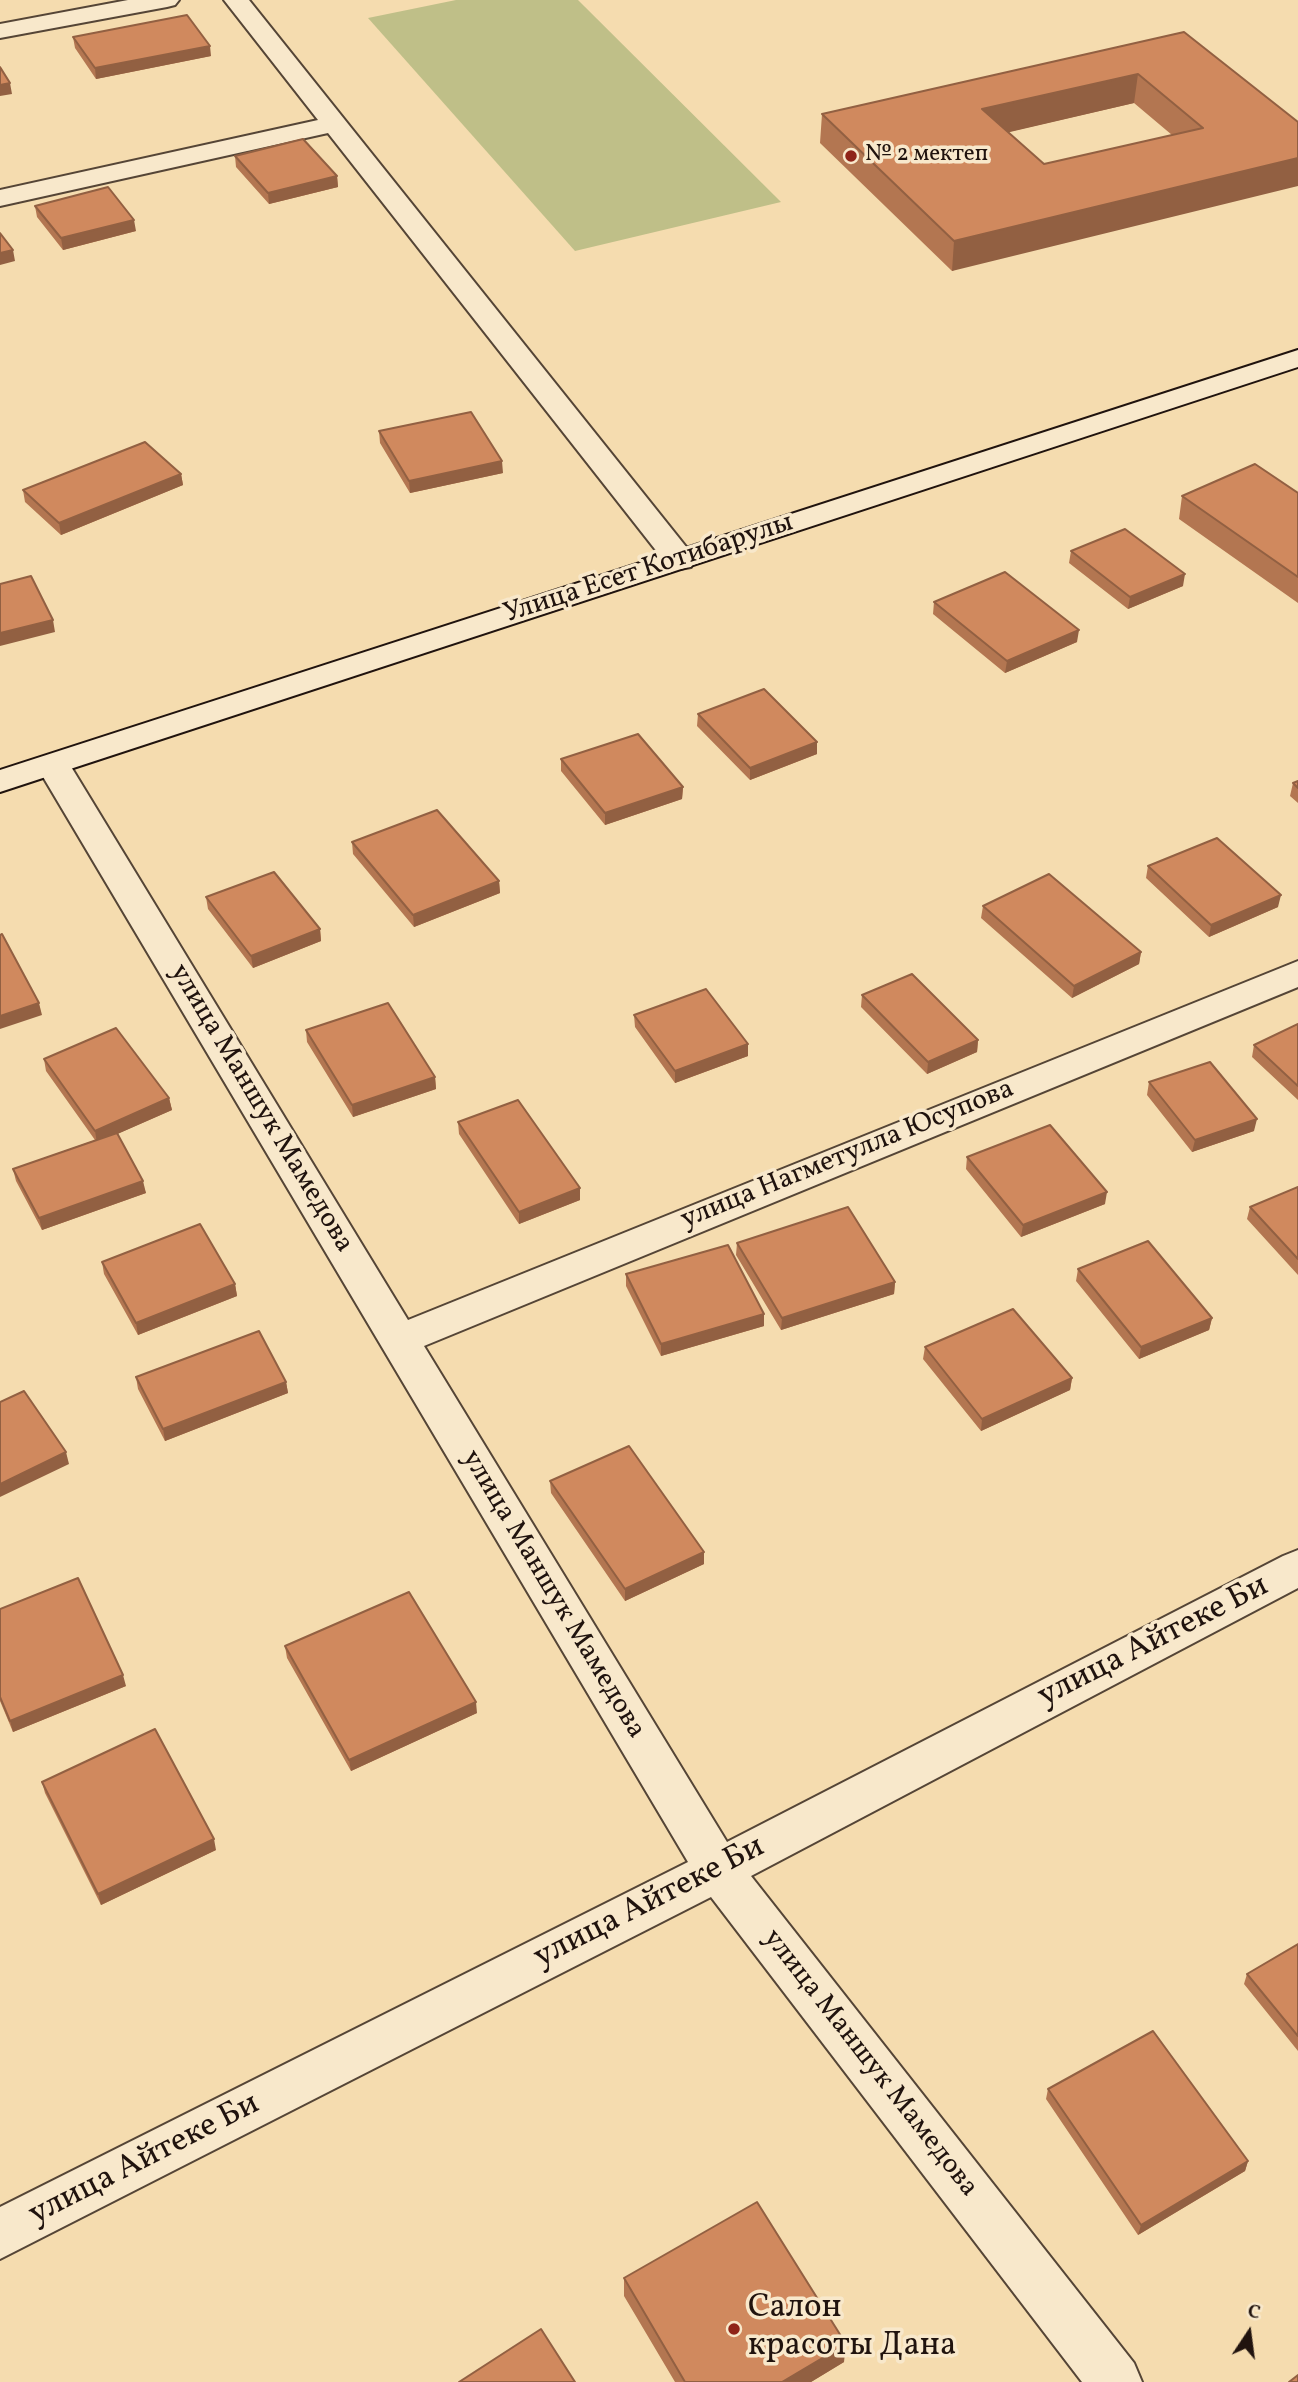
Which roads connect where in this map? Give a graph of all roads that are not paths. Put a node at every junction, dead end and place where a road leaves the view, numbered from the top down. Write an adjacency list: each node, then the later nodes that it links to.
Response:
1 (167, 0): 3 (street)
2 (236, 0): 4 (street)
3 (0, 31)
4 (335, 124): 5 (street); 7 (street)
5 (0, 198)
6 (1298, 358): 7 (street, Улица Есет Котибарулы)
7 (680, 560): 8 (street, Улица Есет Котибарулы)
8 (53, 765): 9 (street, Улица Есет Котибарулы); 11 (street, улица Маншук Мамедова)
9 (0, 780)
10 (1298, 973): 11 (street, улица Нагметулла Юсупова)
11 (399, 1340): 13 (street, улица Маншук Мамедова)
12 (1298, 1568): 13 (street, улица Айтеке Би)
13 (718, 1870): 14 (street, улица Айтеке Би); 15 (street, улица Маншук Мамедова)
14 (0, 2234)
15 (1115, 2382)

